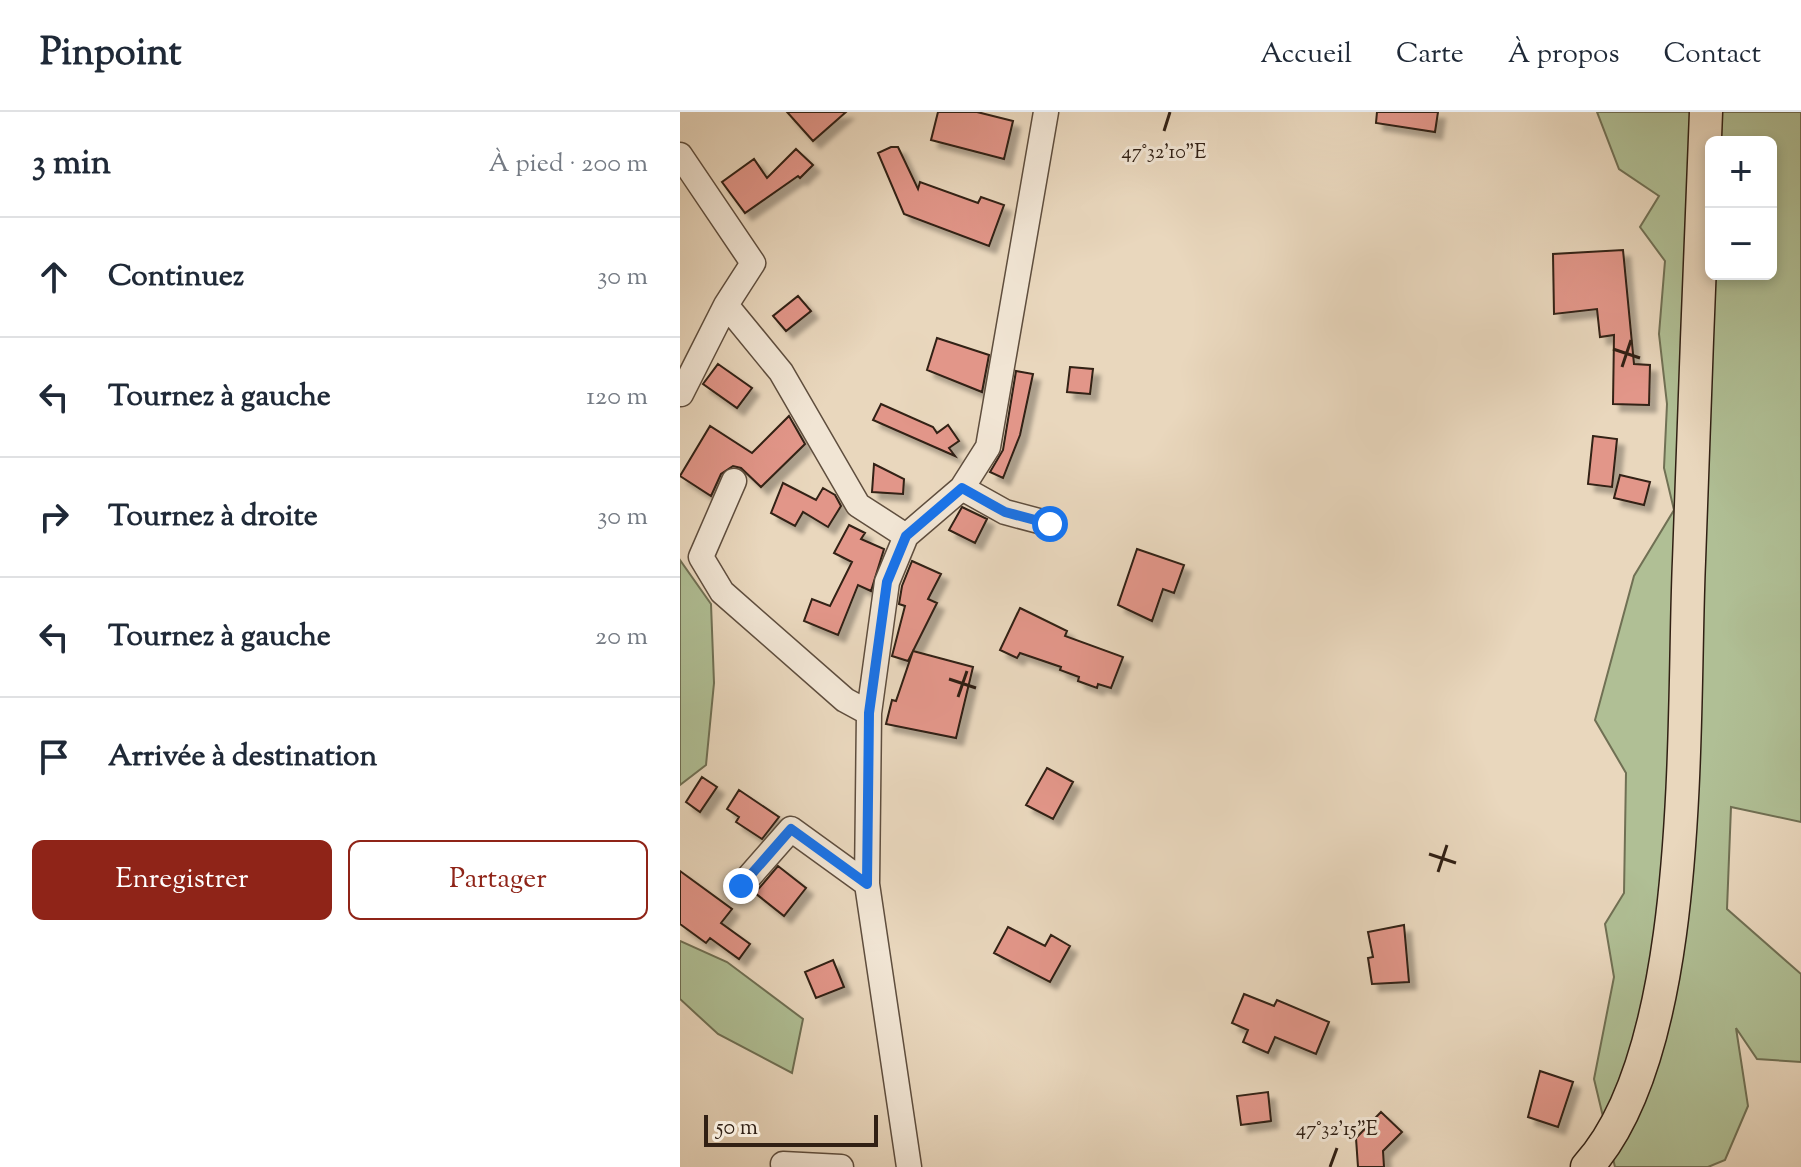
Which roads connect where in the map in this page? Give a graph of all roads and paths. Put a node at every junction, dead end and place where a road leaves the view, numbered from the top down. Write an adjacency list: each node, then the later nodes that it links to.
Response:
1 (1046, 112): 7 (street)
2 (1706, 112): 16 (main road)
3 (680, 155): 4 (street)
4 (726, 305): 5 (street); 9 (street)
5 (681, 394)
6 (734, 481): 10 (street)
7 (962, 488): 8 (street); 9 (street)
8 (1050, 524)
9 (906, 536): 10 (street)
10 (869, 713): 11 (street)
11 (867, 884): 12 (street); 15 (street)
12 (741, 886)
13 (783, 1164): 14 (street)
14 (841, 1167)
15 (909, 1167)
16 (1587, 1167)

